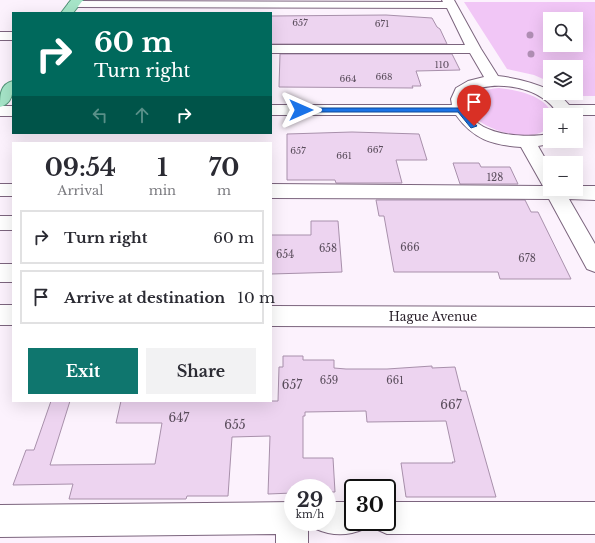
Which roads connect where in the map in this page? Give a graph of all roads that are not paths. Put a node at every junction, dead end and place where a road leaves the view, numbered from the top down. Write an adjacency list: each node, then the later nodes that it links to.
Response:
1 (392, 2): 2 (street); 3 (street)
2 (450, 2): 7 (street)
3 (73, 6)
4 (0, 36): 5 (street)
5 (12, 36)
6 (272, 49): 7 (street)
7 (474, 49): 8 (street)
8 (494, 81): 11 (street); 13 (street)
9 (12, 86): 10 (main road)
10 (0, 102)
11 (562, 108)
12 (272, 110): 13 (street)
13 (460, 110): 19 (street)
14 (595, 110): 17 (street)
15 (0, 111): 16 (street)
16 (12, 111)
17 (583, 111)
18 (543, 140): 19 (street)
19 (527, 142): 20 (street)
20 (543, 170)
21 (543, 188): 24 (street)
22 (0, 190): 23 (street)
23 (12, 190)
24 (272, 191)
25 (583, 192): 26 (street)
26 (595, 193)
27 (557, 196): 30 (street)
28 (0, 223): 29 (street)
29 (12, 223)
30 (595, 263)
31 (0, 273): 32 (street)
32 (12, 273)
33 (0, 315): 34 (street)
34 (12, 315)
35 (272, 316): 36 (street, Hague Avenue)
36 (595, 317)
37 (396, 518): 38 (street)
38 (595, 518)
39 (0, 521): 40 (street)
40 (284, 526)

